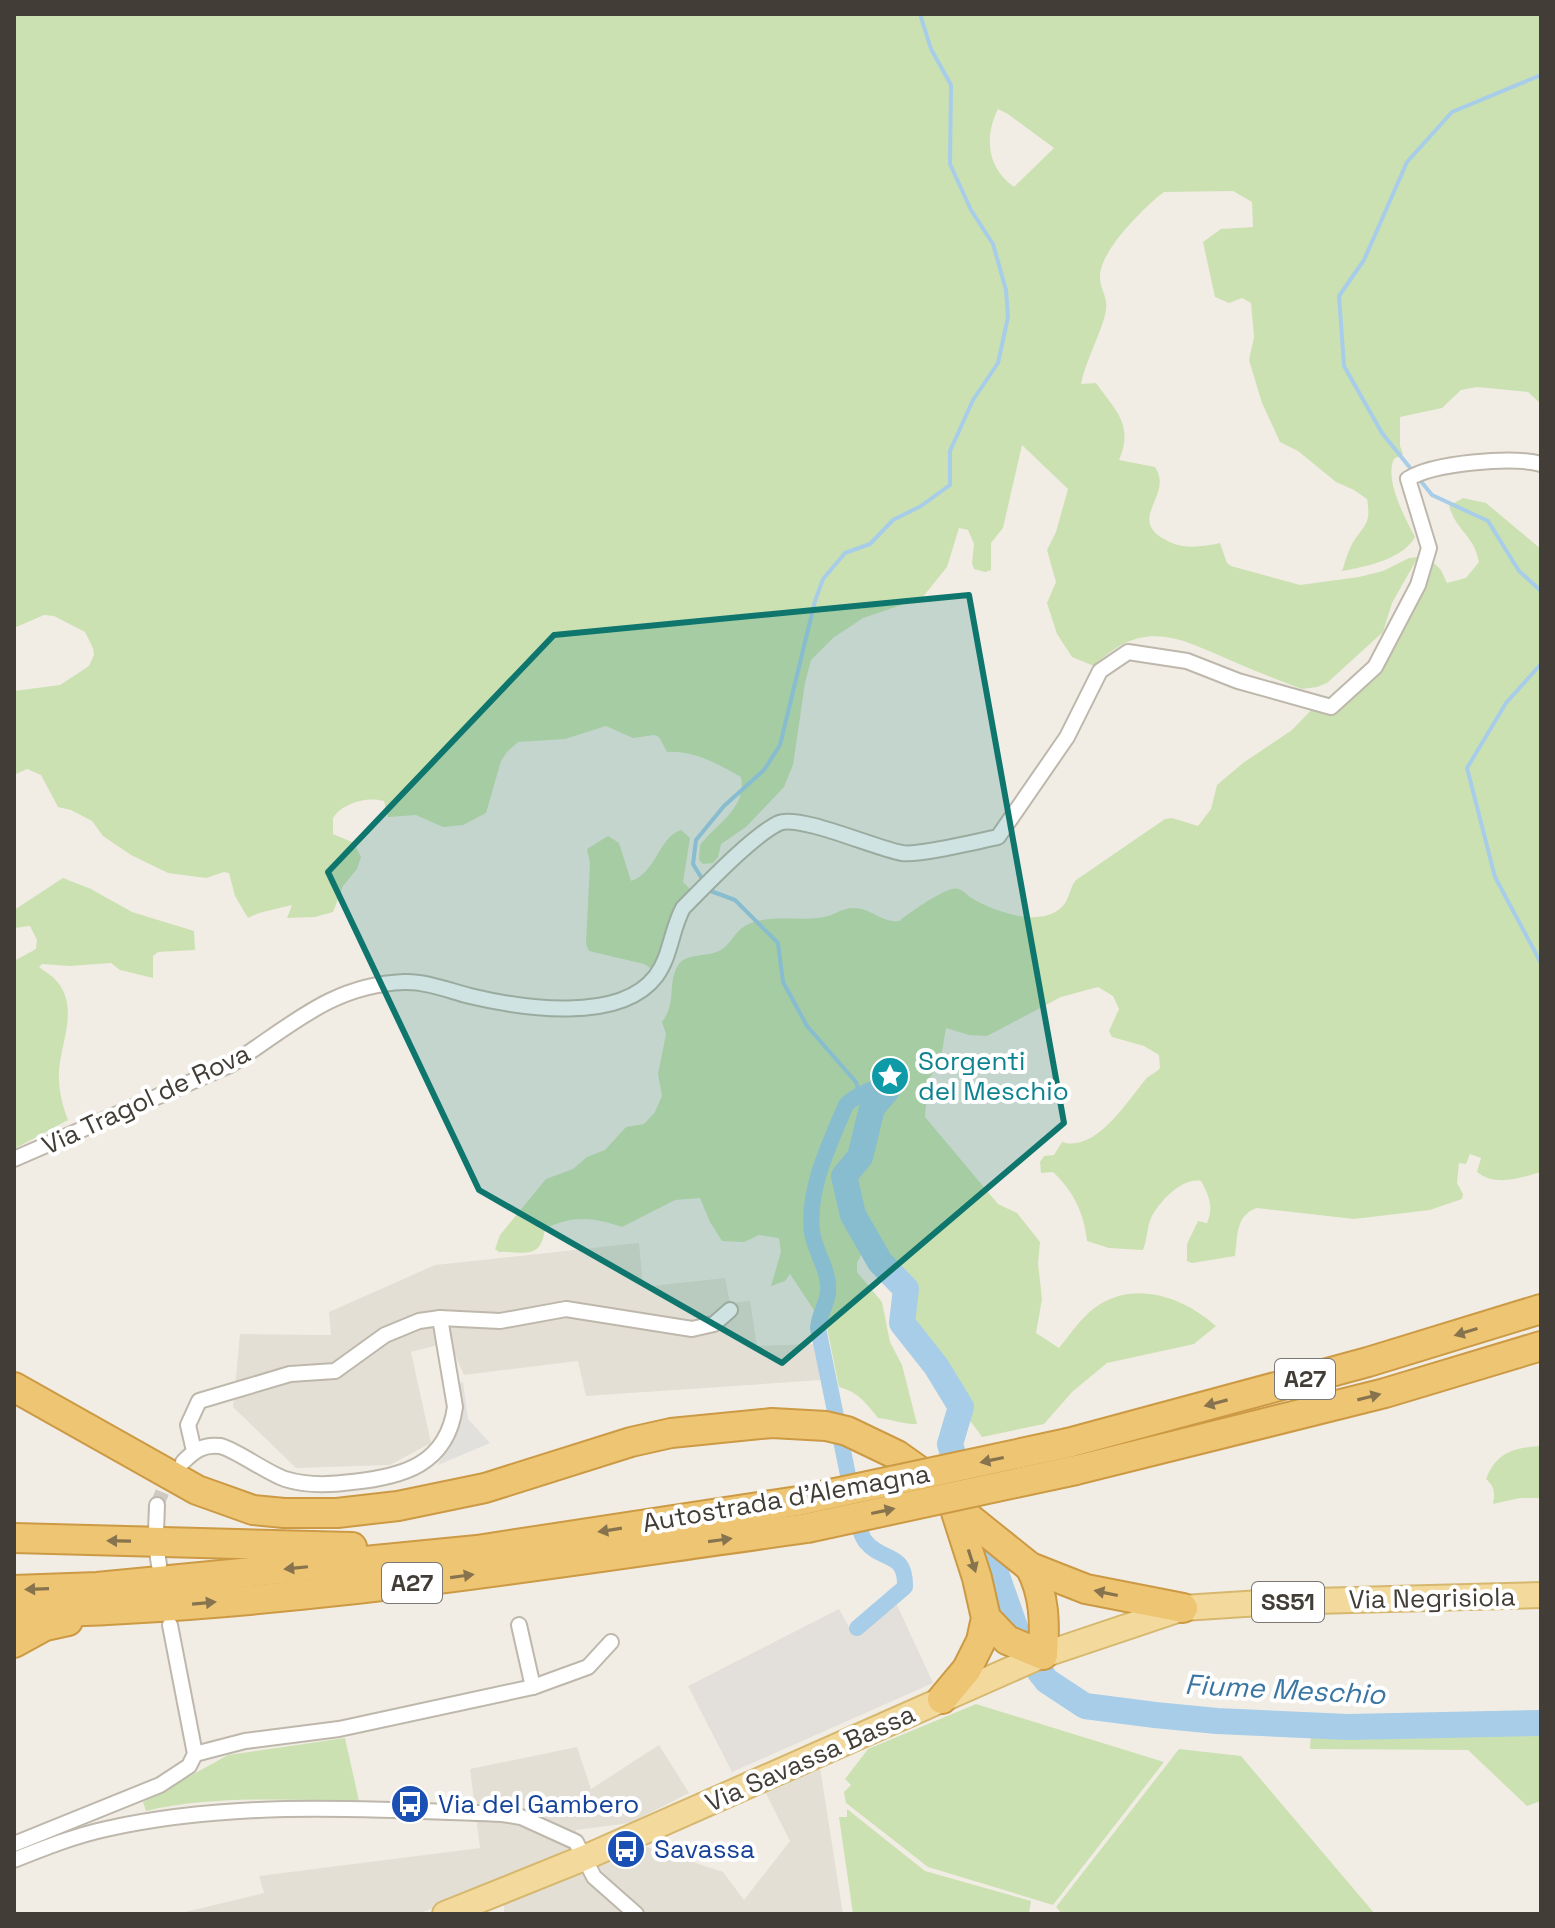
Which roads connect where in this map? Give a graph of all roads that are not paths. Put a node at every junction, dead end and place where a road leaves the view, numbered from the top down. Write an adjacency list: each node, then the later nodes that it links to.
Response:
1 (1541, 464): 2 (street, Via Tragol de Rova)
2 (14, 1159)
3 (1541, 1309): 9 (highway, Autostrada d'Alemagna / A27, one-way to 9)
4 (730, 1310): 5 (street)
5 (440, 1318): 8 (street); 8 (street)
6 (1541, 1346): 9 (highway, Autostrada d'Alemagna / A27, one-way to 6)
7 (14, 1387): 12 (highway)
8 (194, 1451): 10 (street)
9 (1072, 1456): 13 (highway, Autostrada d'Alemagna / A27, bridge)
10 (183, 1462)
11 (157, 1505): 14 (street)
12 (954, 1506): 17 (highway); 23 (highway, one-way to 23)
13 (802, 1514): 16 (highway, Autostrada d'Alemagna / A27, one-way to 16); 21 (highway, Autostrada d'Alemagna / A27, one-way to 13)
14 (156, 1531)
15 (14, 1538): 16 (highway, A27, one-way to 15)
16 (477, 1550): 18 (highway, Autostrada d'Alemagna / A27, one-way to 18)
17 (1030, 1567): 20 (highway, one-way to 17); 28 (highway)
18 (14, 1590)
19 (1541, 1595): 20 (main road, Via Negrisiola / SS51)
20 (1183, 1608): 28 (main road, Via Negrisiola / SS51)
21 (108, 1612): 22 (highway, Autostrada d'Alemagna / A27); 27 (highway, A27)
22 (14, 1613)
23 (986, 1618): 28 (highway); 30 (highway)
24 (170, 1625): 31 (street)
25 (519, 1625): 29 (street)
26 (611, 1642): 29 (street)
27 (14, 1643)
28 (1043, 1655): 30 (main road, Via Savassa Bassa / SS51)
29 (533, 1687): 31 (street)
30 (942, 1699): 33 (main road, Via Savassa Bassa / SS51)
31 (195, 1754): 32 (street)
32 (14, 1844)
33 (584, 1858): 34 (street); 35 (main road, Via Savassa Bassa / SS51); 36 (street)
34 (14, 1860)
35 (445, 1914)
36 (636, 1914)

